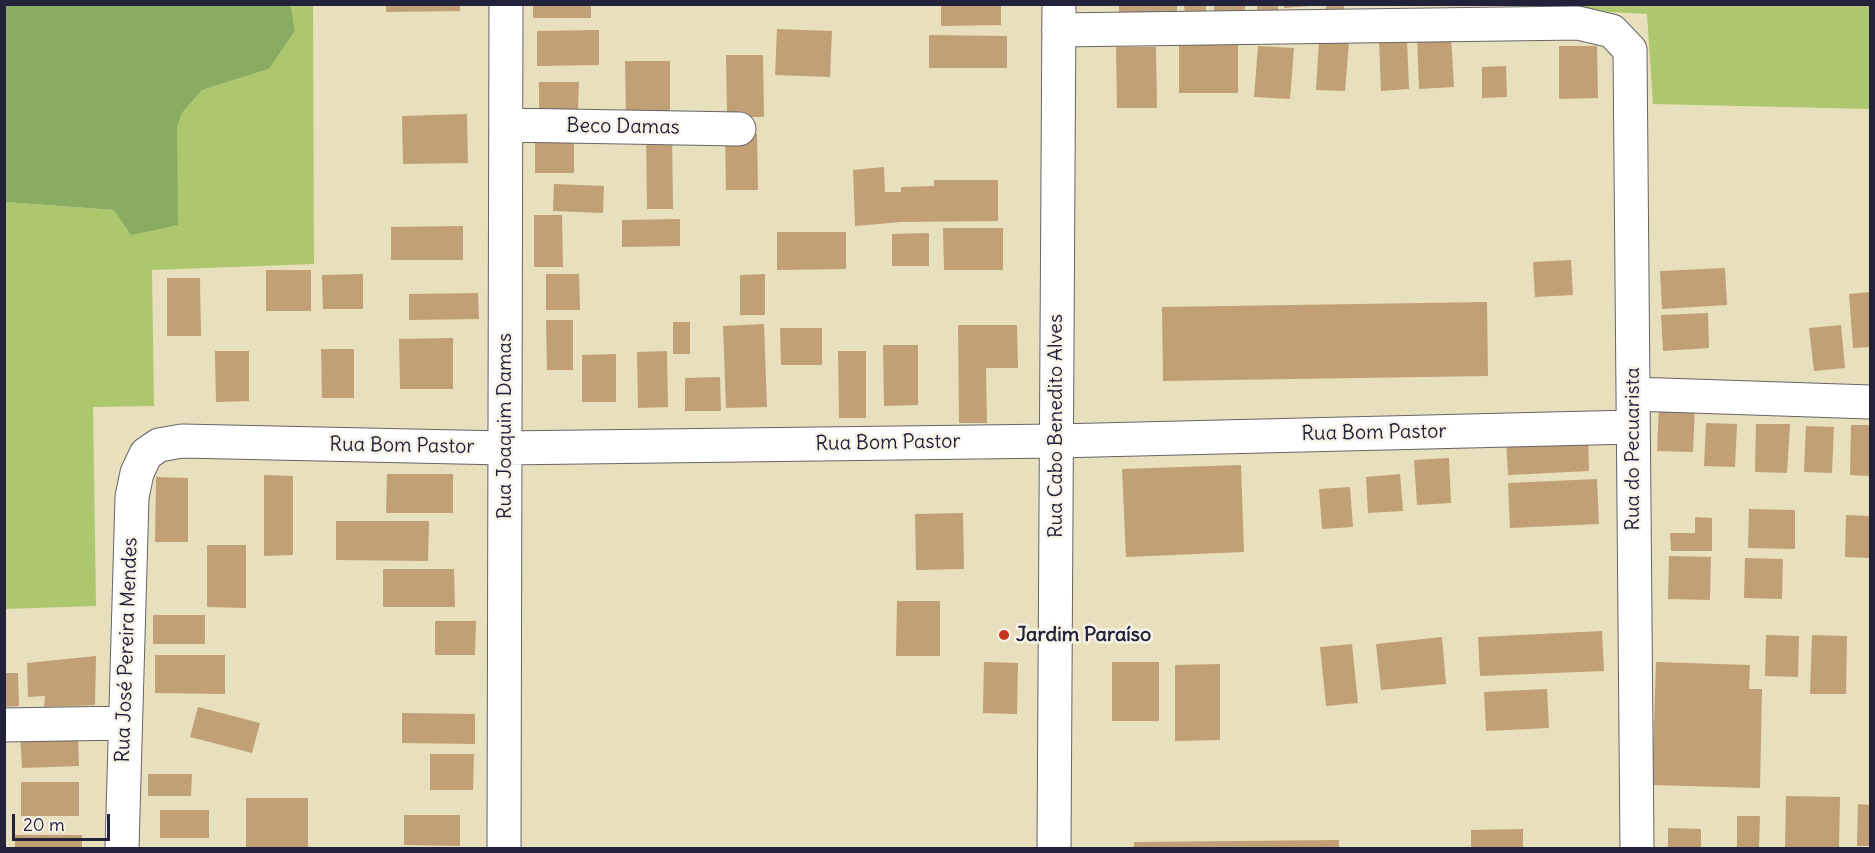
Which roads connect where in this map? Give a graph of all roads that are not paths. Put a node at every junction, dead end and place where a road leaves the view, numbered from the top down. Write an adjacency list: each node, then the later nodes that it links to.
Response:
1 (506, 4): 3 (street, Rua Joaquim Damas)
2 (1059, 17): 5 (street, Rua do Pecuarista); 8 (street, Rua Cabo Benedito Alves)
3 (507, 125): 4 (street, Beco Damas); 9 (street, Rua Joaquim Damas)
4 (739, 129)
5 (1633, 394): 6 (street); 7 (street, Rua do Pecuarista)
6 (1870, 402)
7 (1633, 427): 8 (street, Rua Bom Pastor); 16 (street, Rua do Pecuarista)
8 (1056, 441): 9 (street, Rua Bom Pastor); 15 (street, Rua Cabo Benedito Alves)
9 (504, 448): 10 (street, Rua Bom Pastor); 14 (street, Rua Joaquim Damas)
10 (146, 454): 11 (street, Rua José Pereira Mendes)
11 (125, 723): 12 (street); 13 (street, Rua José Pereira Mendes)
12 (4, 725)
13 (122, 849)
14 (504, 849)
15 (1054, 849)
16 (1636, 849)

